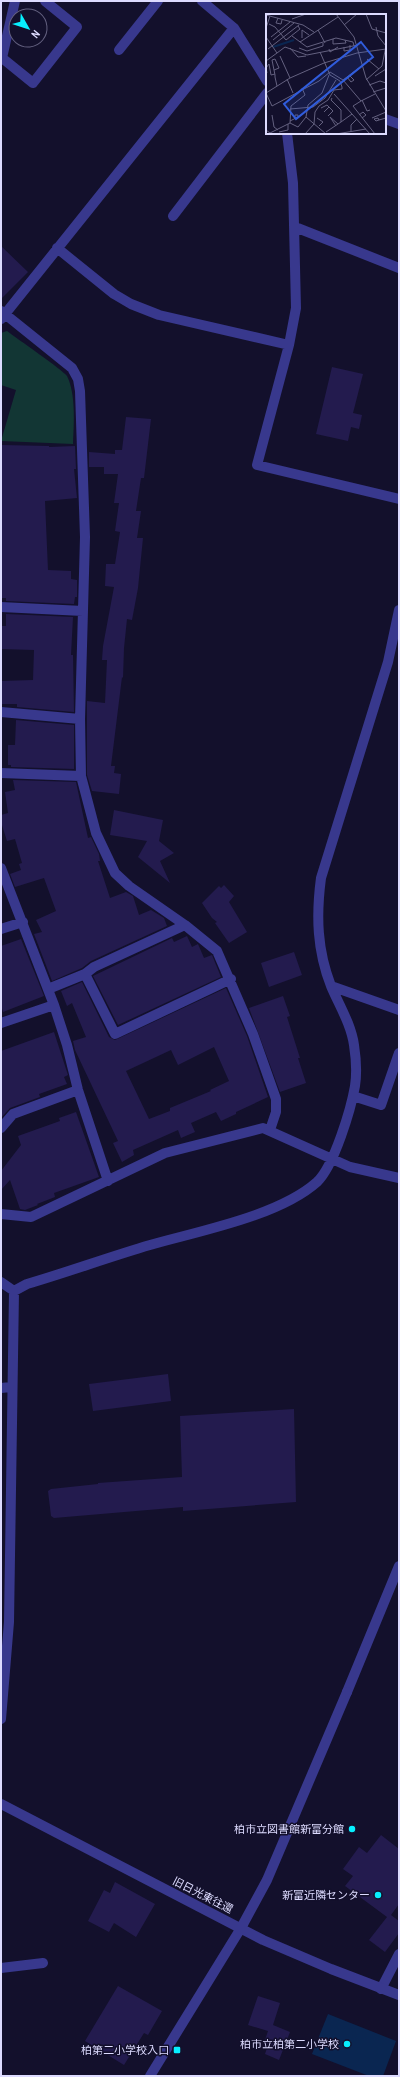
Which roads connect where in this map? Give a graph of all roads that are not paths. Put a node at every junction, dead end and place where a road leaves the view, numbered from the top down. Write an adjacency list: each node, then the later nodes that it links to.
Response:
1 (16, 1): 2 (street)
2 (45, 1)
3 (158, 1): 6 (street)
4 (202, 1): 5 (street)
5 (234, 28): 7 (street); 14 (street)
6 (119, 50)
7 (266, 79)
8 (266, 94): 12 (street)
9 (386, 119): 10 (street)
10 (399, 124)
11 (287, 134): 13 (street)
12 (173, 216)
13 (295, 227): 15 (street); 17 (street)
14 (57, 248): 16 (street); 17 (street)
15 (399, 268)
16 (2, 314): 21 (street)
17 (288, 345): 18 (street)
18 (399, 499)
19 (1, 607): 21 (street)
20 (399, 610): 32 (street)
21 (83, 611): 23 (street)
22 (1, 712): 23 (street)
23 (80, 719): 25 (street)
24 (1, 773): 25 (street)
25 (81, 776): 28 (street)
26 (1, 868): 27 (street)
27 (23, 922): 29 (street); 33 (street)
28 (185, 925): 30 (street); 31 (street)
29 (1, 928)
30 (85, 974): 31 (street); 33 (street)
31 (230, 979): 41 (street)
32 (331, 986): 35 (street); 39 (street)
33 (48, 989): 34 (street)
34 (54, 1005): 36 (street); 38 (street)
35 (399, 1010)
36 (1, 1022)
37 (399, 1053): 39 (street)
38 (78, 1090): 40 (street); 44 (street)
39 (353, 1096): 42 (street)
40 (1, 1128)
41 (270, 1130): 42 (street); 44 (street)
42 (332, 1160): 43 (street); 47 (street)
43 (399, 1178)
44 (108, 1181): 45 (street)
45 (1, 1214)
46 (1, 1282): 47 (street)
47 (14, 1291): 48 (street)
48 (6, 1387): 49 (street)
49 (6, 1461): 51 (street)
50 (399, 1566): 53 (street)
51 (1, 1719)
52 (1, 1804): 53 (street, 旧日光東往還)
53 (241, 1928): 57 (street, 旧日光東往還); 59 (street)
54 (399, 1954): 57 (street)
55 (43, 1963): 56 (street)
56 (1, 1968)
57 (381, 1989): 58 (street, 旧日光東往還)
58 (399, 1995)
59 (150, 2076)

